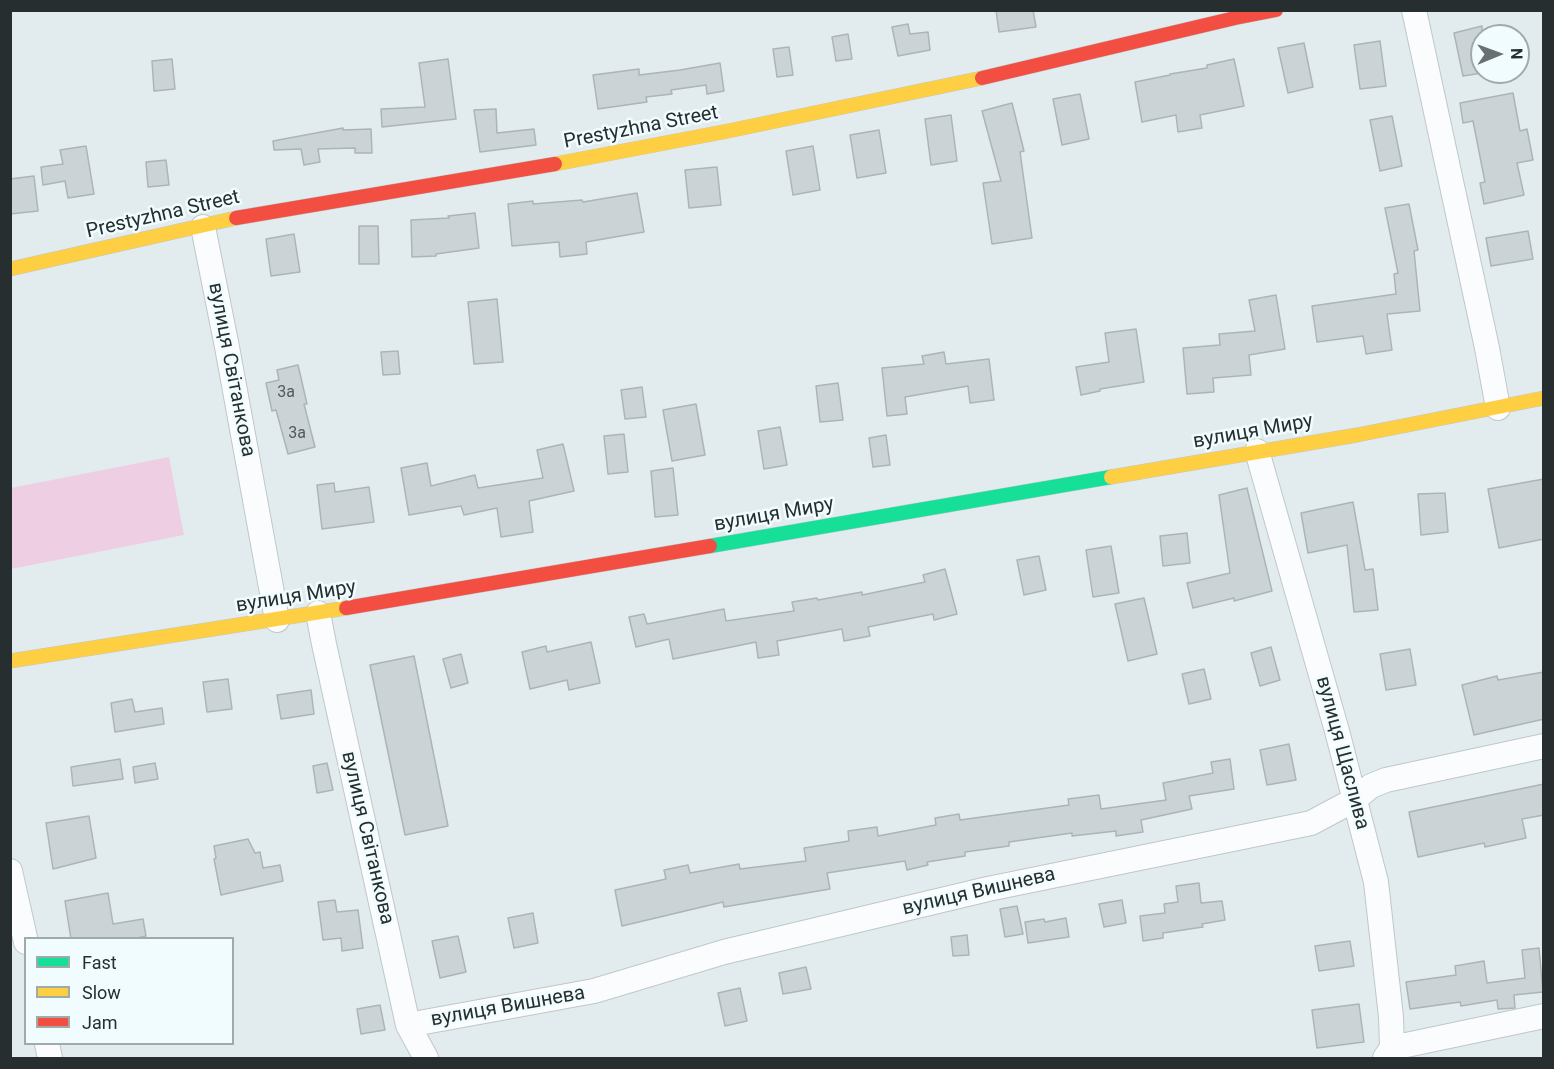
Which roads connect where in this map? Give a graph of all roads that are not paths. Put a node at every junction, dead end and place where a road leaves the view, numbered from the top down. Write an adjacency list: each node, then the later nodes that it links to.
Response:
1 (1276, 10): 3 (street, Prestyzhna Street)
2 (1414, 10): 6 (street)
3 (203, 227): 4 (street, Prestyzhna Street); 9 (street, вулиця Світанкова)
4 (10, 269)
5 (1544, 398): 6 (street, вулиця Миру)
6 (1498, 408): 7 (street, вулиця Миру)
7 (1257, 451): 8 (street, вулиця Миру); 12 (street, вулиця Щаслива)
8 (318, 613): 9 (street, вулиця Миру); 16 (street, вулиця Світанкова)
9 (277, 620): 10 (street, вулиця Миру)
10 (10, 661)
11 (1544, 746): 12 (street, вулиця Вишнева)
12 (1354, 800): 16 (street, вулиця Вишнева); 17 (street, вулиця Щаслива)
13 (10, 871): 14 (street)
14 (25, 937)
15 (1544, 1016): 17 (street)
16 (408, 1025): 18 (street, вулиця Світанкова)
17 (1388, 1053)
18 (426, 1059)

